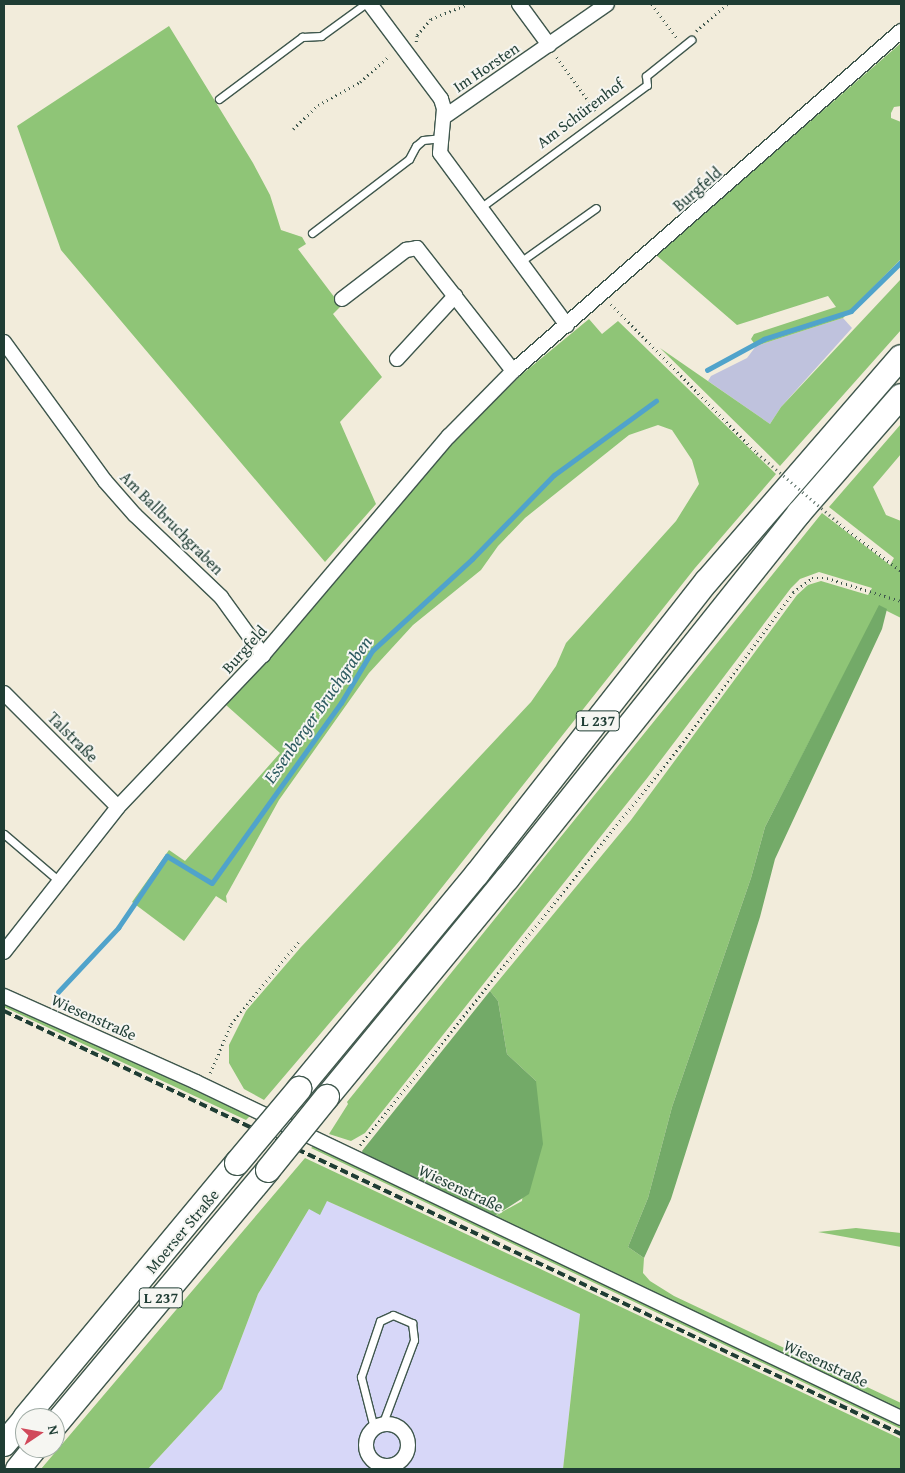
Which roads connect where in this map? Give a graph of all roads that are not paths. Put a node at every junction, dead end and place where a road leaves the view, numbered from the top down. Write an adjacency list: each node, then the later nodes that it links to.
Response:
1 (365, 4): 8 (lane)
2 (370, 4): 9 (street)
3 (519, 4): 7 (street)
4 (606, 4): 7 (street, Im Horsten)
5 (901, 31): 17 (street, Burgfeld)
6 (691, 40): 11 (lane, Am Schürenhof)
7 (548, 45): 9 (street, Im Horsten)
8 (219, 99)
9 (444, 117): 10 (street)
10 (442, 138): 11 (street); 13 (lane)
11 (480, 208): 14 (street)
12 (596, 208): 14 (lane)
13 (312, 232)
14 (520, 262): 17 (street)
15 (455, 296): 16 (street); 20 (street); 21 (street)
16 (342, 299)
17 (567, 325): 21 (street, Burgfeld)
18 (4, 342): 23 (street, Am Ballbruchgraben)
19 (901, 357): 30 (highway, Moerser Straße / L 237, bridge)
20 (397, 359)
21 (513, 371): 23 (street, Burgfeld)
22 (901, 396): 31 (highway, Moerser Straße / L 237, bridge)
23 (263, 655): 25 (street, Burgfeld)
24 (4, 693): 25 (street, Talstraße)
25 (118, 807): 27 (street, Burgfeld)
26 (4, 834): 27 (lane)
27 (59, 881): 28 (street, Burgfeld)
28 (4, 952)
29 (4, 996): 32 (street, Wiesenstraße)
30 (33, 1408)
31 (65, 1413)
32 (901, 1418)
33 (378, 1426): 33 (lane); 37 (street); 37 (street)
34 (15, 1430): 35 (highway, Moerser Straße / L 237)
35 (4, 1444)
36 (27, 1458): 38 (highway)
37 (375, 1467)
38 (18, 1469)

